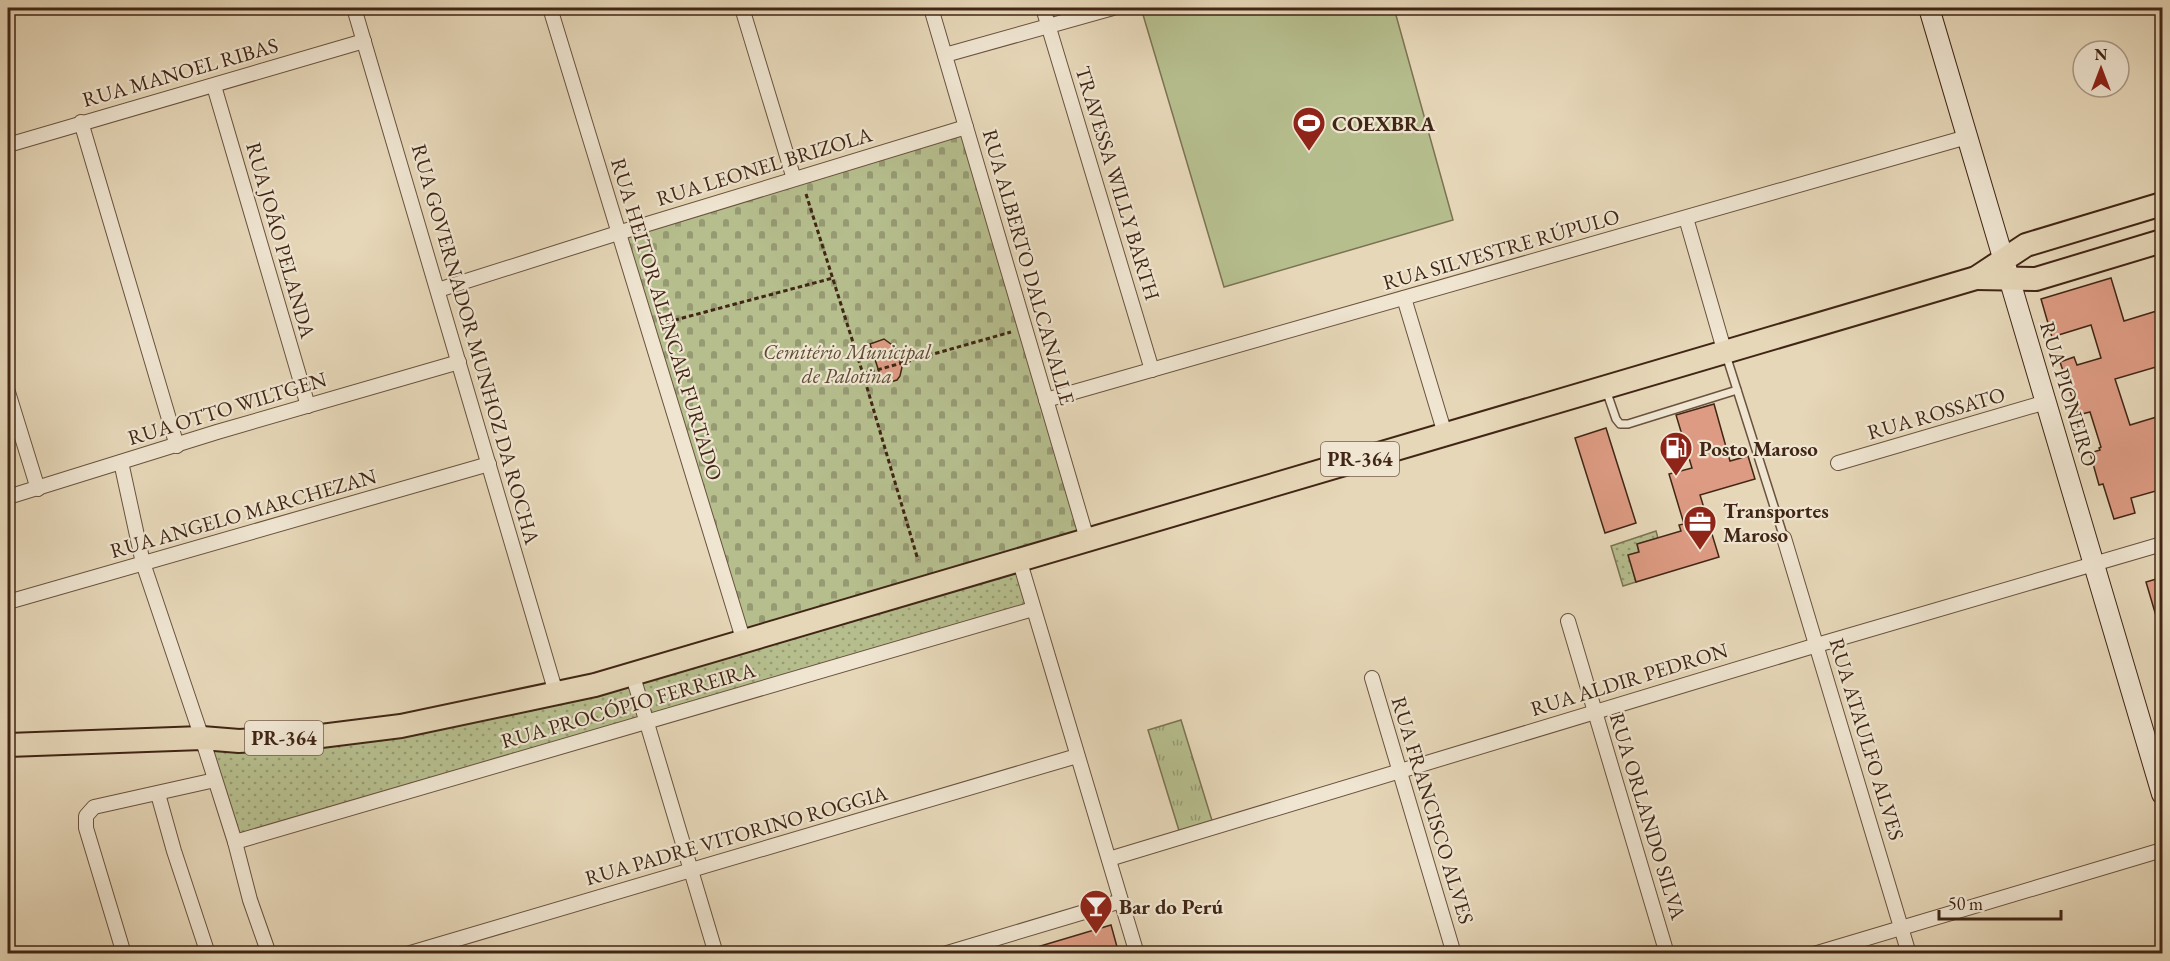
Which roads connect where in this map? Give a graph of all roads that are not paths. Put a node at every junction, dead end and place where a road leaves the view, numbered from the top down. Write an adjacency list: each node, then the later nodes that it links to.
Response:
1 (354, 8): 9 (street, RUA GOVERNADOR MUNHOZ DA ROCHA)
2 (550, 8): 19 (street, RUA HEITOR ALENCAR FURTADO)
3 (742, 8): 16 (street)
4 (931, 8): 10 (street, RUA ALBERTO DALCANALLE)
5 (1043, 8): 8 (street, TRAVESSA WILLY BARTH)
6 (1113, 8): 8 (street)
7 (1929, 8): 14 (street, RUA PIONEIRO)
8 (1048, 26): 10 (street); 26 (street, TRAVESSA WILLY BARTH)
9 (364, 40): 11 (street, RUA MANOEL RIBAS); 22 (street, RUA GOVERNADOR MUNHOZ DA ROCHA)
10 (945, 55): 13 (street, RUA ALBERTO DALCANALLE)
11 (214, 86): 12 (street, RUA MANOEL RIBAS); 32 (street, RUA JOÃO PELANDA)
12 (81, 122): 15 (street, RUA MANOEL RIBAS); 34 (street)
13 (966, 127): 16 (street, RUA LEONEL BRIZOLA); 30 (street, RUA ALBERTO DALCANALLE)
14 (1967, 136): 18 (street, RUA SILVESTRE RÚPULO); 21 (street, RUA PIONEIRO)
15 (8, 145)
16 (794, 179): 19 (street, RUA LEONEL BRIZOLA)
17 (2163, 204): 21 (main road)
18 (1686, 218): 23 (street, RUA SILVESTRE RÚPULO); 24 (street)
19 (618, 233): 22 (street, RUA LEONEL BRIZOLA); 49 (street, RUA HEITOR ALENCAR FURTADO)
20 (2163, 241): 21 (main road)
21 (2006, 269): 24 (main road, PR-364); 31 (street, RUA PIONEIRO)
22 (438, 290): 25 (street, RUA GOVERNADOR MUNHOZ DA ROCHA)
23 (1404, 298): 26 (street, RUA SILVESTRE RÚPULO); 33 (street)
24 (1725, 353): 27 (main road, PR-364); 28 (lane)
25 (459, 362): 32 (street, RUA OTTO WILTGEN); 36 (street, RUA GOVERNADOR MUNHOZ DA ROCHA)
26 (1152, 370): 30 (street, RUA SILVESTRE RÚPULO)
27 (1605, 388): 28 (lane); 33 (main road, PR-364)
28 (1737, 390): 40 (lane)
29 (8, 392): 38 (street)
30 (1046, 400): 41 (street, RUA ALBERTO DALCANALLE)
31 (2046, 402): 37 (street, RUA ROSSATO); 45 (street, RUA PIONEIRO)
32 (308, 406): 34 (street, RUA OTTO WILTGEN)
33 (1445, 434): 41 (main road, PR-364)
34 (177, 446): 35 (street, RUA OTTO WILTGEN)
35 (121, 462): 38 (street, RUA OTTO WILTGEN); 44 (street)
36 (489, 464): 44 (street, RUA ANGELO MARCHEZAN); 53 (street, RUA GOVERNADOR MUNHOZ DA ROCHA)
37 (1838, 464)
38 (38, 489): 39 (street, RUA OTTO WILTGEN)
39 (8, 497)
40 (1784, 538): 50 (street, RUA ATAULFO ALVES)
41 (1087, 539): 43 (main road, PR-364)
42 (2163, 544): 45 (street, RUA ALDIR PEDRON)
43 (1019, 560): 47 (street); 49 (main road, PR-364)
44 (143, 564): 46 (street, RUA ANGELO MARCHEZAN); 56 (street)
45 (2094, 565): 50 (street, RUA ALDIR PEDRON); 62 (street, RUA PIONEIRO)
46 (8, 602)
47 (1033, 609): 55 (street, RUA PROCÓPIO FERREIRA); 58 (street)
48 (1568, 621): 54 (street, RUA ORLANDO SILVA)
49 (744, 642): 51 (main road, PR-364)
50 (1817, 645): 54 (street, RUA ALDIR PEDRON); 68 (street, RUA ATAULFO ALVES)
51 (632, 673): 53 (main road, PR-364); 55 (street)
52 (1372, 678): 59 (street, RUA FRANCISCO ALVES)
53 (556, 693): 56 (main road, PR-364)
54 (1595, 712): 59 (street, RUA ALDIR PEDRON); 77 (street, RUA ORLANDO SILVA)
55 (646, 722): 63 (street, RUA PROCÓPIO FERREIRA); 66 (street)
56 (202, 738): 57 (main road, PR-364); 60 (street)
57 (8, 745)
58 (1077, 756): 65 (street); 66 (street, RUA PADRE VITORINO ROGGIA)
59 (1400, 770): 65 (street, RUA ALDIR PEDRON); 76 (street, RUA FRANCISCO ALVES)
60 (215, 780): 61 (street); 63 (street)
61 (159, 794): 69 (street); 70 (street)
62 (2163, 794)
63 (235, 842): 71 (street)
64 (2163, 850): 68 (street)
65 (1109, 859): 67 (street)
66 (690, 870): 72 (street, RUA PADRE VITORINO ROGGIA); 73 (street)
67 (1121, 901): 74 (street); 75 (street)
68 (1901, 927): 78 (street); 79 (street, RUA ATAULFO ALVES)
69 (124, 954)
70 (208, 954)
71 (269, 954)
72 (407, 954)
73 (716, 954)
74 (944, 954)
75 (1137, 954)
76 (1454, 954)
77 (1667, 954)
78 (1814, 954)
79 (1909, 954)

